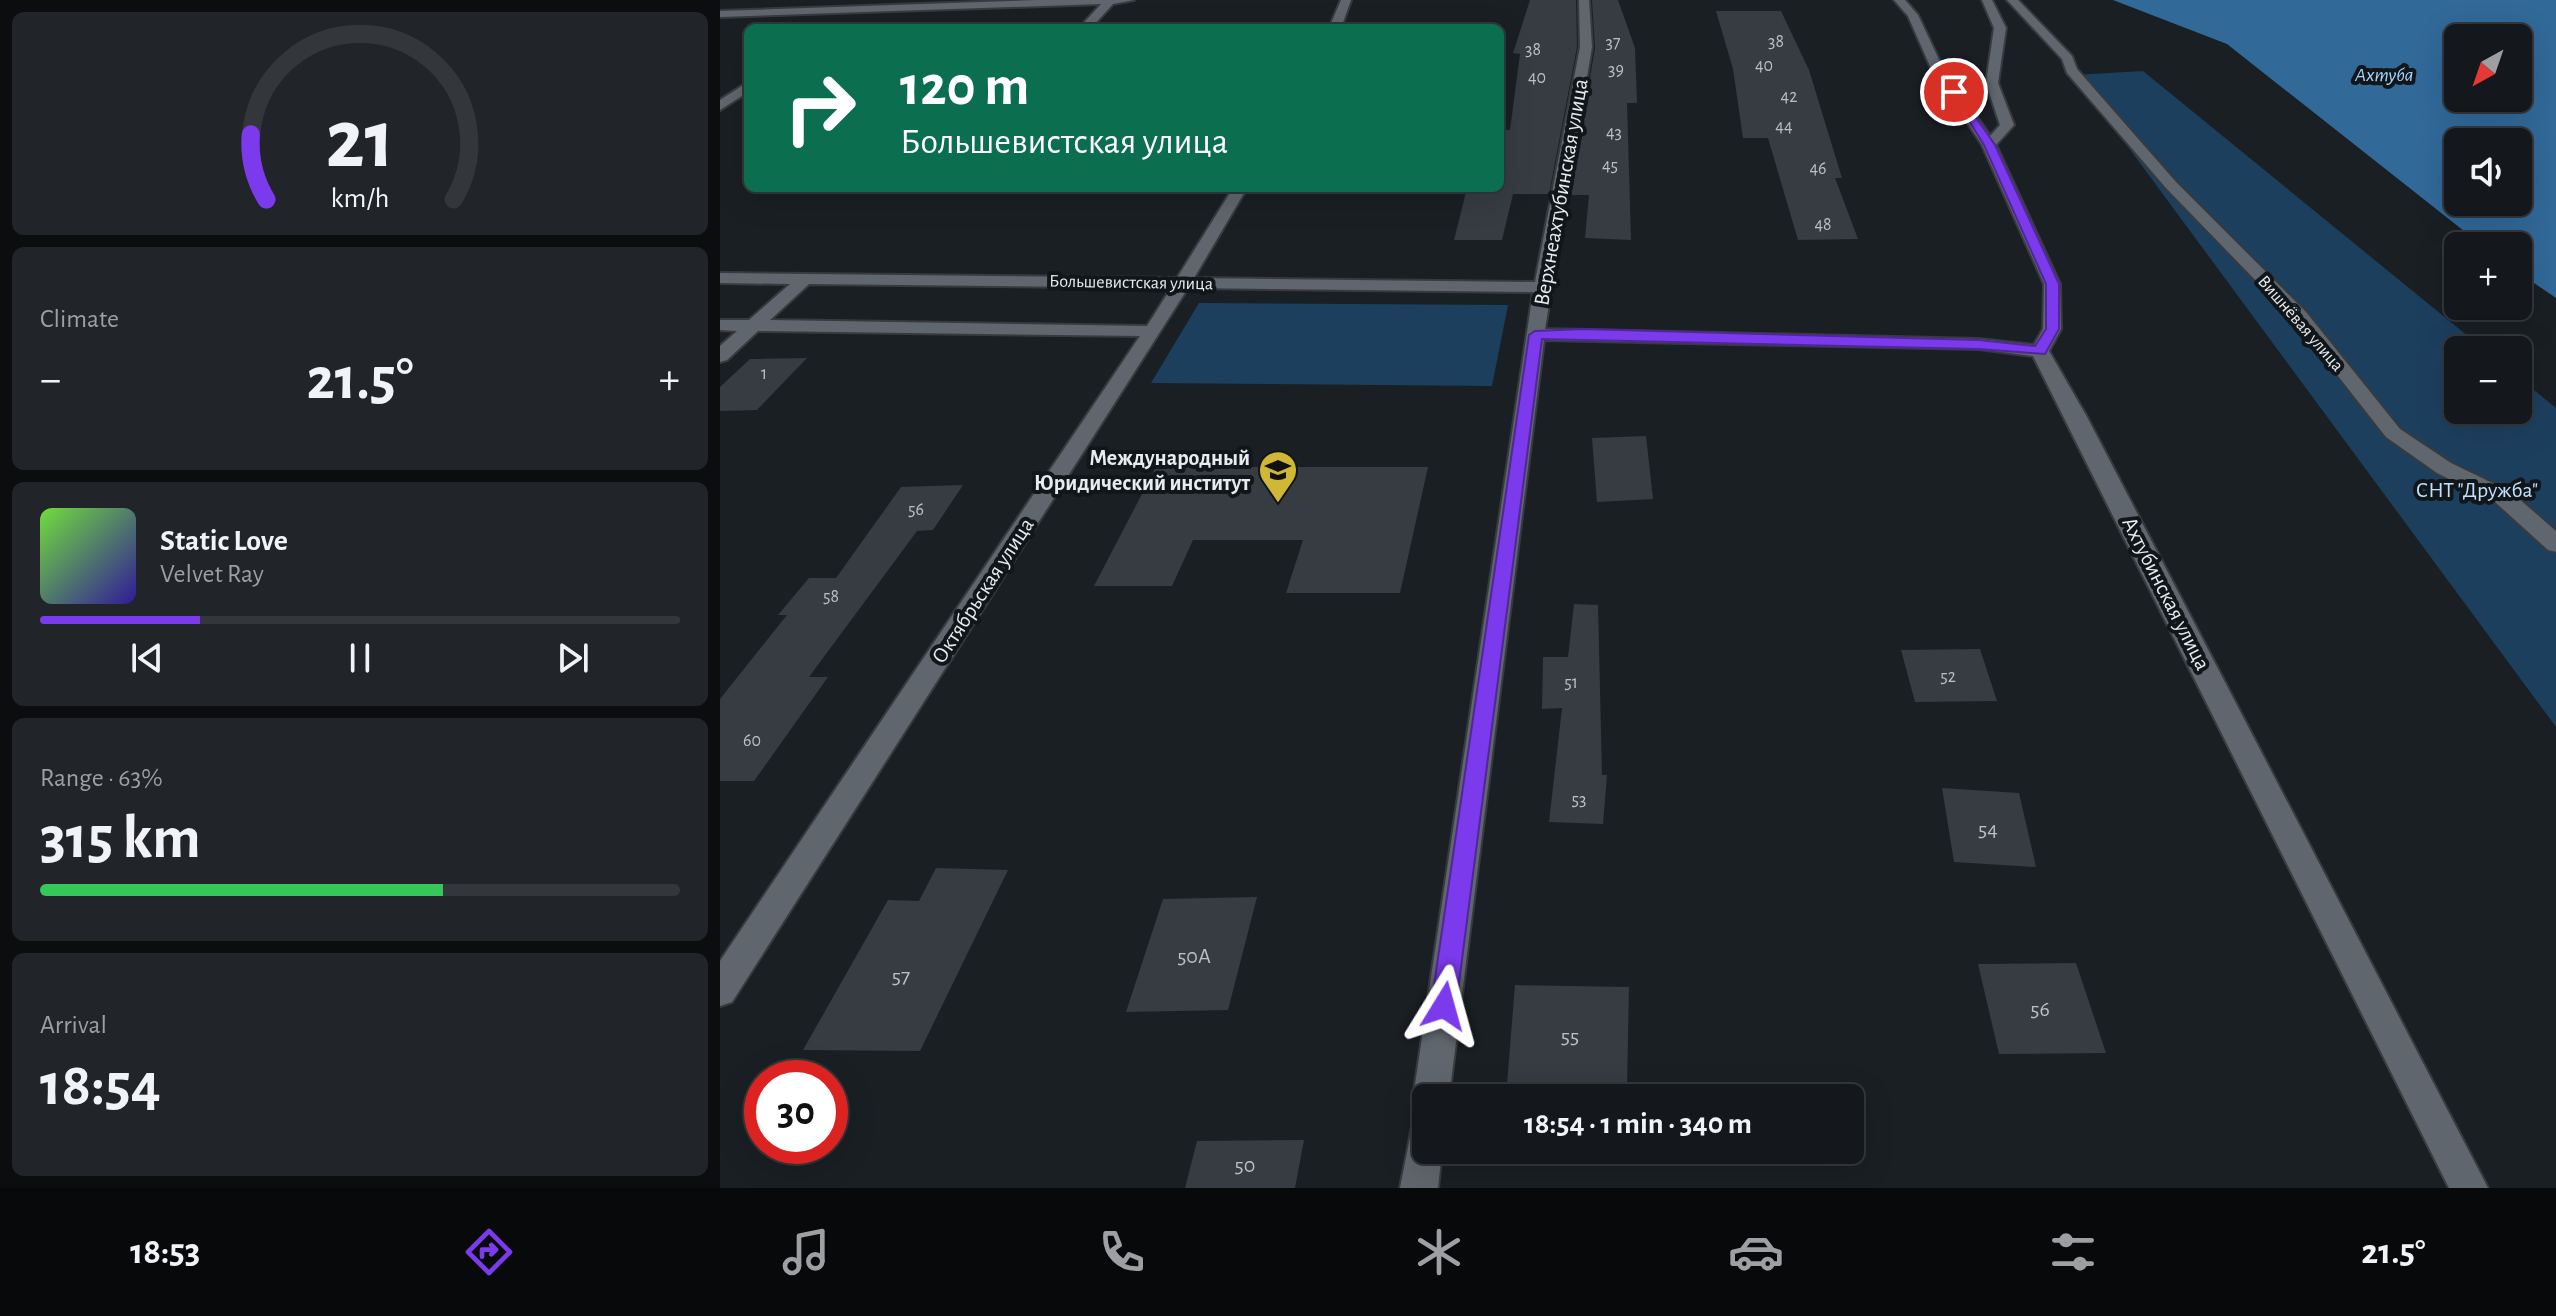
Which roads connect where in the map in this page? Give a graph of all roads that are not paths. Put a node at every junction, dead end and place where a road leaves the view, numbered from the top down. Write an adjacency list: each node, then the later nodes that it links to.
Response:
1 (868, 0): 9 (street)
2 (1111, 0): 3 (street); 9 (street); 12 (street)
3 (1129, 0)
4 (1346, 0): 13 (street)
5 (1584, 0): 21 (street, Верхнеахтубинская улица)
6 (1899, 0): 16 (street)
7 (1987, 0): 16 (street)
8 (2012, 0): 28 (street, Вишнёвая улица)
9 (857, 10): 10 (street); 11 (street)
10 (720, 14)
11 (844, 19)
12 (1089, 24)
13 (1337, 24)
14 (744, 89): 15 (street)
15 (720, 106)
16 (1989, 145): 26 (street)
17 (1238, 192): 20 (street, Октябрьская улица)
18 (720, 278): 19 (street, Большевистская улица)
19 (806, 278): 20 (street, Большевистская улица); 23 (street)
20 (1182, 283): 21 (street, Большевистская улица); 24 (street, Октябрьская улица)
21 (1542, 287): 25 (street, Верхнеахтубинская улица)
22 (720, 325): 23 (street)
23 (756, 325): 24 (street); 27 (street)
24 (1153, 331): 29 (street, Октябрьская улица)
25 (1535, 335): 26 (street); 30 (street, Верхнеахтубинская улица)
26 (2040, 351): 33 (street, Ахтубинская улица)
27 (720, 356)
28 (2556, 544)
29 (720, 990)
30 (1433, 1084)
31 (1422, 1164): 32 (street)
32 (1419, 1188)
33 (2469, 1188)

